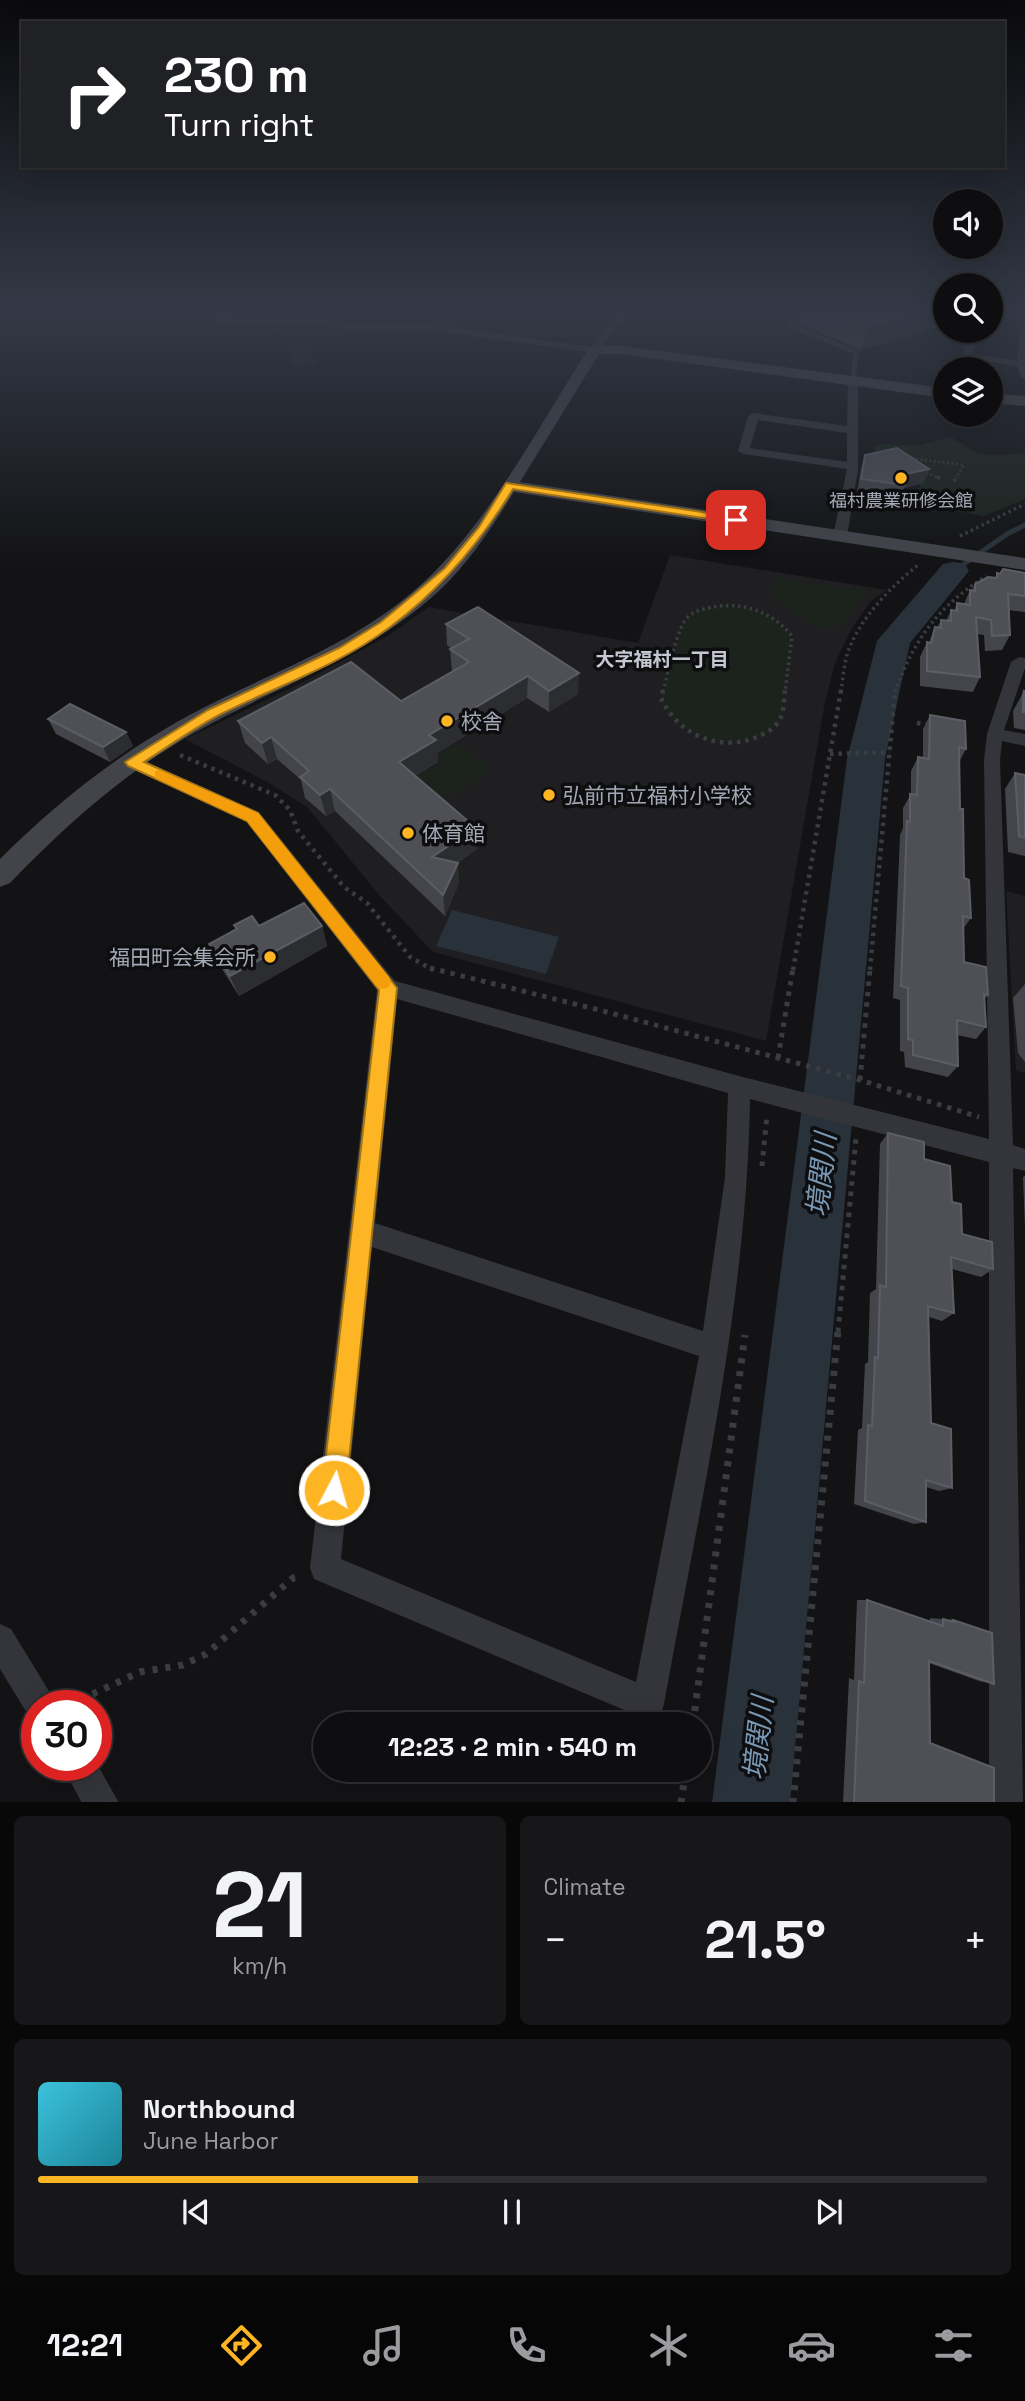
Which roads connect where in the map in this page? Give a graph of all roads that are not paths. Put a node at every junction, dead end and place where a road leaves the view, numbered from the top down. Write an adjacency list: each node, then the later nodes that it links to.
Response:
1 (565, 398): 7 (street)
2 (853, 398): 5 (street)
3 (1003, 399): 4 (street)
4 (1025, 401)
5 (852, 430): 6 (street); 6 (street)
6 (852, 466): 8 (street)
7 (510, 486): 8 (street); 13 (street)
8 (840, 536): 9 (street)
9 (1010, 562)
10 (1025, 663): 11 (street)
11 (995, 734): 12 (street); 17 (street)
12 (1025, 740)
13 (132, 762): 14 (street); 15 (street)
14 (0, 876)
15 (388, 988): 16 (street); 18 (street)
16 (738, 1086): 17 (street); 19 (street)
17 (1013, 1157): 24 (street)
18 (362, 1231): 19 (street); 19 (street)
19 (713, 1348)
20 (0, 1640): 21 (street)
21 (32, 1690)
22 (89, 1781): 23 (street)
23 (102, 1802)
24 (1006, 1802)

